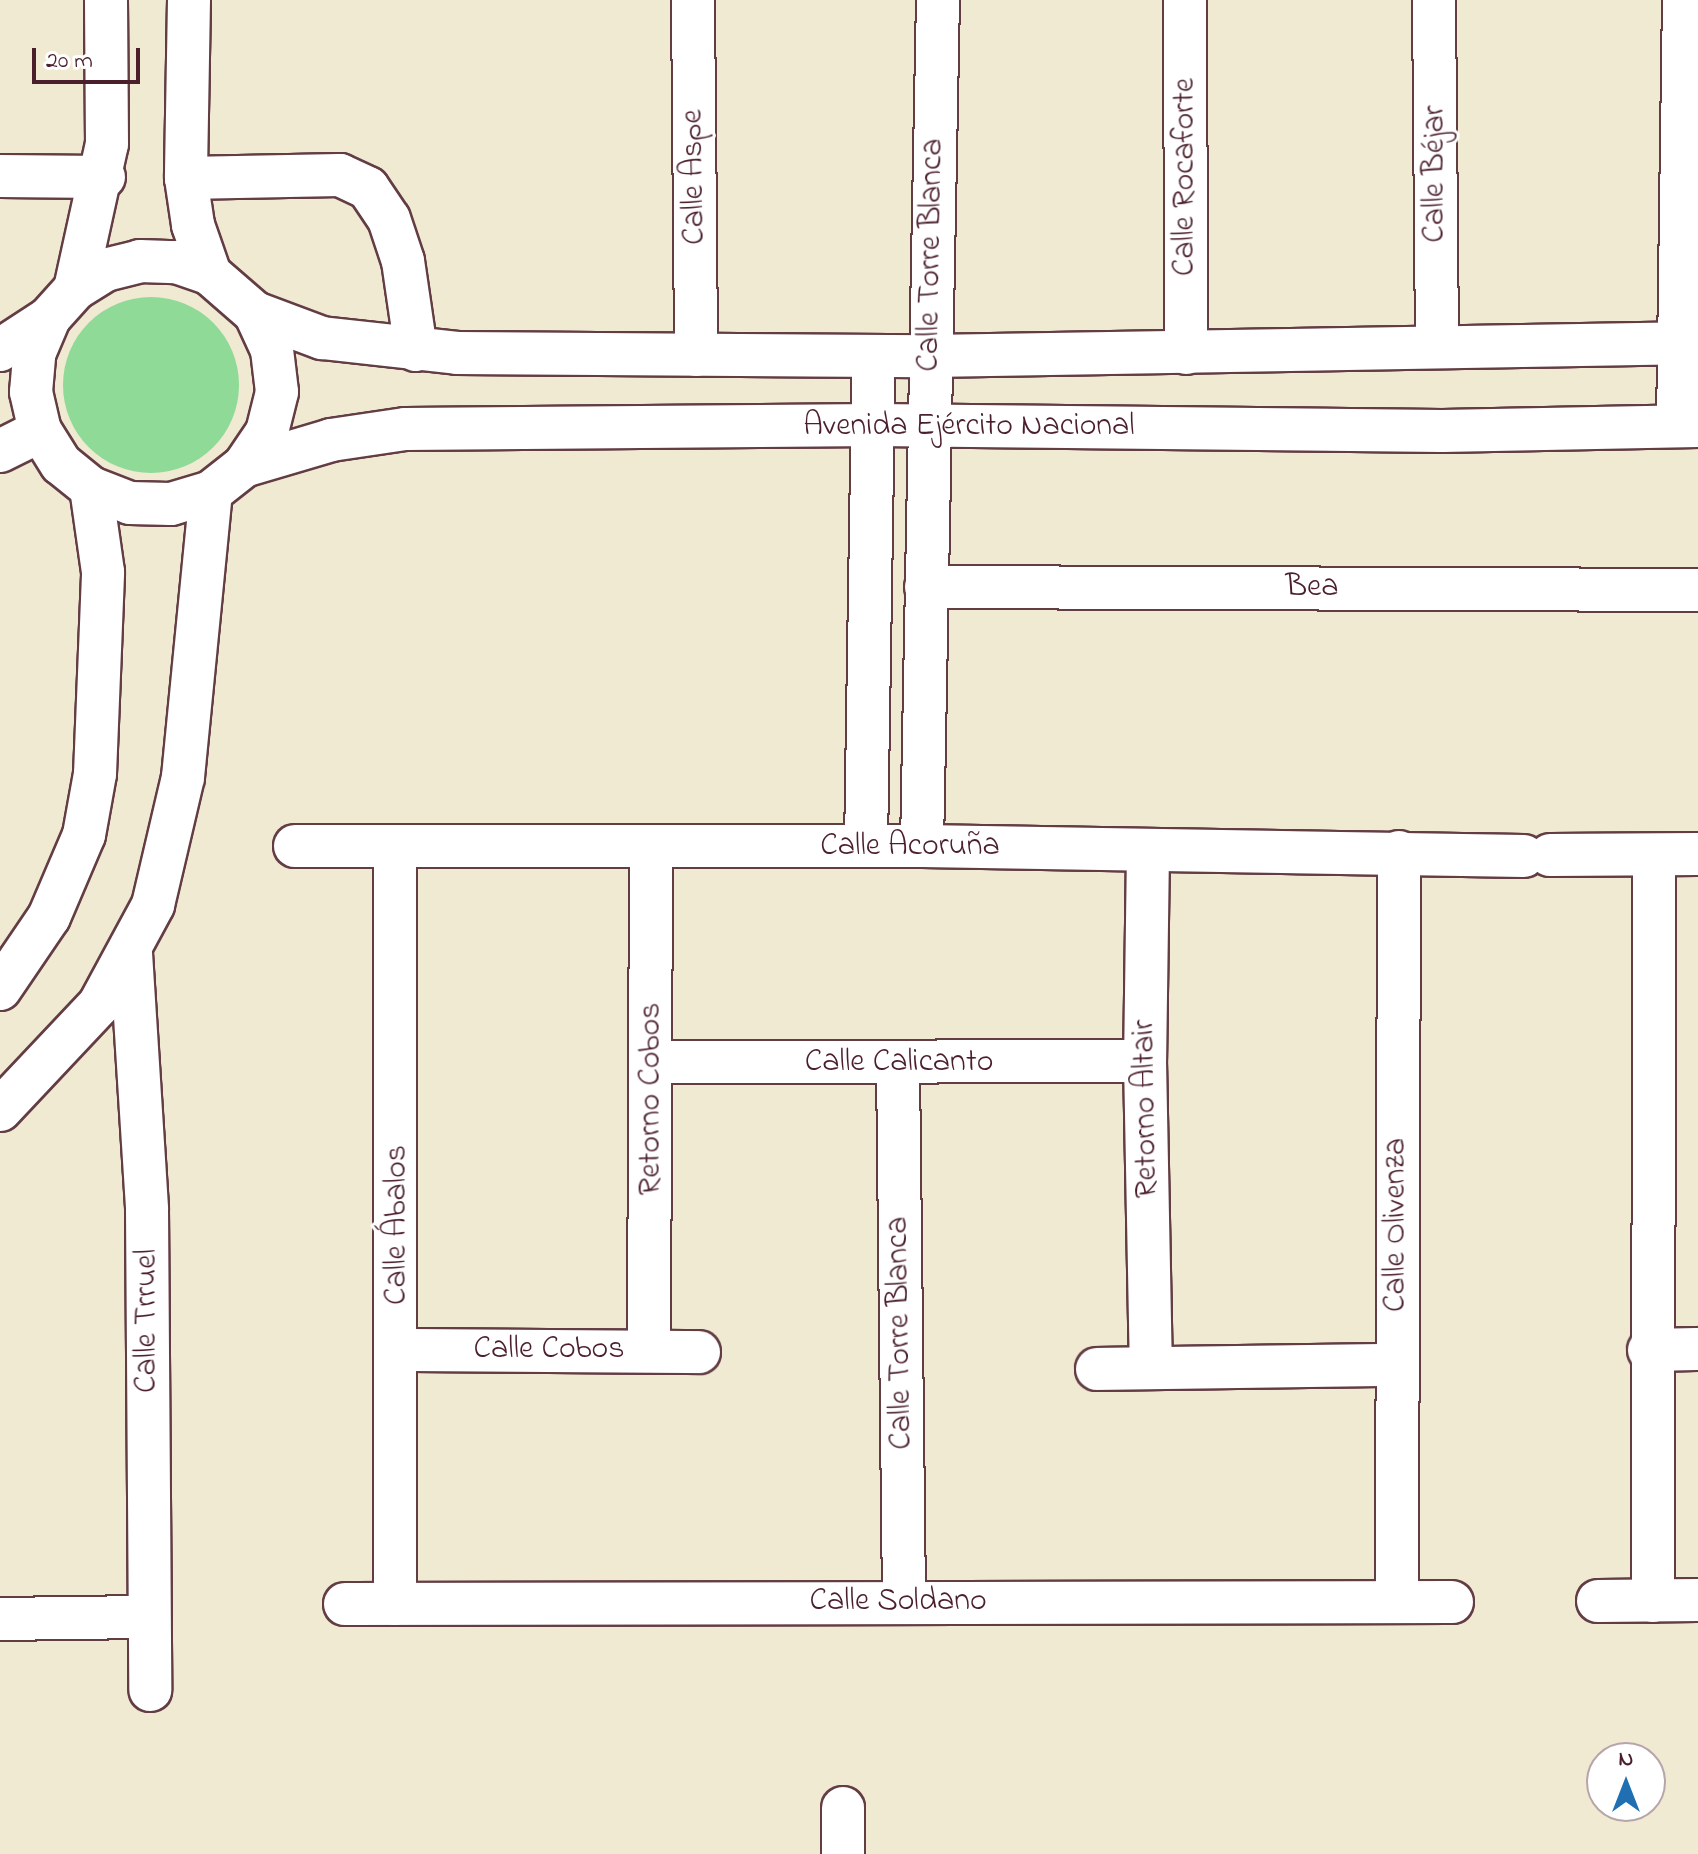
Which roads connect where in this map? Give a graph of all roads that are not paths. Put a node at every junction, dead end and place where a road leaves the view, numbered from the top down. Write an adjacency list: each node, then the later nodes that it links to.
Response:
1 (106, 0): 9 (street)
2 (189, 0): 10 (street)
3 (693, 0): 19 (street, Calle Aspe)
4 (938, 0): 21 (street, Calle Torre Blanca)
5 (1185, 0): 18 (street, Calle Rocaforte)
6 (1434, 0): 15 (street, Calle Béjar)
7 (1684, 0): 14 (street)
8 (0, 176): 9 (street)
9 (104, 177): 12 (street)
10 (186, 178): 11 (street); 17 (street)
11 (210, 274): 12 (street); 13 (street)
12 (62, 303): 16 (street); 25 (street)
13 (255, 313): 17 (street); 27 (street)
14 (1687, 343): 15 (street); 24 (street)
15 (1437, 347): 18 (street)
16 (0, 350)
17 (416, 350): 19 (street)
18 (1186, 353): 21 (street)
19 (696, 355): 20 (street)
20 (874, 356): 21 (street); 22 (street, Calle Torre Blanca)
21 (930, 356): 23 (street, Calle Torre Blanca)
22 (876, 425): 23 (street, Avenida Ejército Nacional); 27 (street, Avenida Ejército Nacional); 34 (street, Calle Torre Blanca)
23 (928, 426): 24 (street, Avenida Ejército Nacional); 30 (street, Calle Torre Blanca)
24 (1688, 426)
25 (40, 431): 26 (street); 28 (street)
26 (0, 451)
27 (244, 466): 29 (street)
28 (91, 488): 29 (street); 42 (street)
29 (211, 492): 41 (street)
30 (926, 587): 31 (street, Bea); 35 (street, Calle Torre Blanca)
31 (1698, 590)
32 (295, 846): 33 (street, Calle Acoruña)
33 (395, 846): 36 (street, Calle Acoruña); 49 (street, Calle Ábalos)
34 (866, 846): 35 (street, Calle Acoruña); 36 (street, Calle Acoruña)
35 (922, 846): 37 (street, Calle Acoruña)
36 (651, 849): 44 (street, Retorno Cobos)
37 (1148, 851): 38 (street, Calle Acoruña); 43 (street, Retorno Altair)
38 (1399, 852): 40 (street, Calle Acoruña); 52 (street, Calle Olivenza)
39 (1698, 854): 40 (street, Calle Acoruña)
40 (1654, 855): 50 (street)
41 (131, 953): 46 (street); 63 (street, Calle Trruel)
42 (0, 989)
43 (1145, 1061): 45 (street, Calle Calicanto); 53 (street, Retorno Altair)
44 (653, 1062): 45 (street, Calle Calicanto); 47 (street, Retorno Cobos)
45 (898, 1064): 59 (street, Calle Torre Blanca)
46 (0, 1110)
47 (649, 1349): 49 (street, Calle Cobos); 51 (street, Calle Cobos)
48 (1698, 1349): 50 (street)
49 (398, 1350): 62 (street, Calle Ábalos)
50 (1649, 1350): 58 (street)
51 (699, 1352)
52 (1396, 1365): 53 (street); 55 (street, Calle Olivenza)
53 (1151, 1368): 54 (street)
54 (1097, 1369)
55 (1397, 1599): 59 (street, Calle Soldano); 60 (street, Calle Soldano)
56 (1698, 1600): 58 (street)
57 (1598, 1601): 58 (street)
58 (1653, 1601)
59 (904, 1602): 62 (street, Calle Soldano)
60 (1452, 1602)
61 (345, 1604): 62 (street, Calle Soldano)
62 (395, 1604)
63 (149, 1617): 64 (street); 65 (street, Calle Trruel)
64 (0, 1619)
65 (150, 1690)
66 (843, 1808): 67 (street)
67 (843, 1854)

